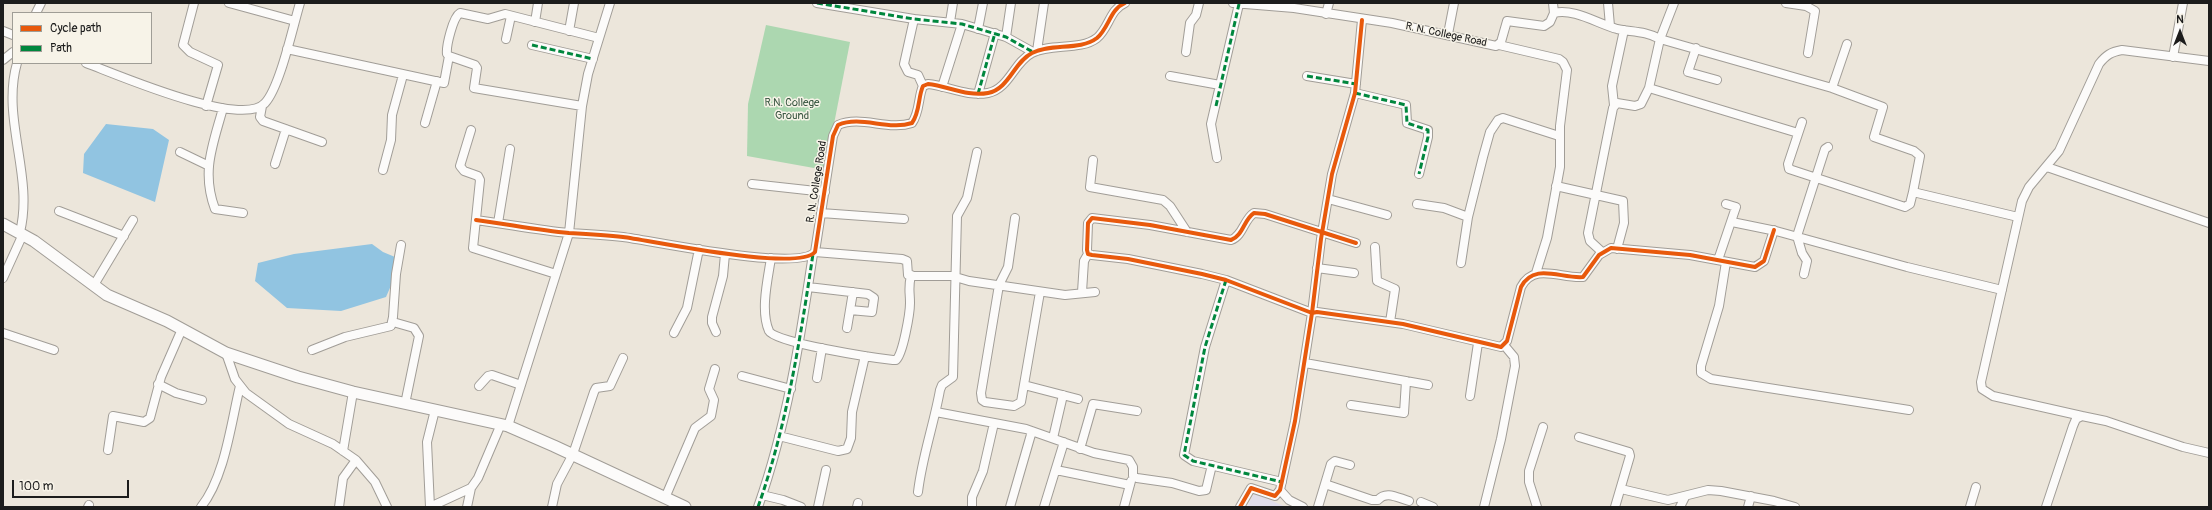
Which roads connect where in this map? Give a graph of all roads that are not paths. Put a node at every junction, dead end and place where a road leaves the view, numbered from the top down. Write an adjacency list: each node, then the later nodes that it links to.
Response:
1 (194, 3): 72 (street)
2 (229, 3): 28 (street)
3 (300, 3): 28 (street)
4 (538, 3): 30 (street)
5 (574, 3): 36 (street)
6 (610, 3): 40 (street)
7 (817, 3): 22 (street)
8 (953, 3): 31 (street)
9 (982, 3): 34 (street)
10 (1011, 3): 39 (street)
11 (1044, 3): 48 (street)
12 (1125, 3): 23 (street)
13 (1199, 3): 49 (street)
14 (1329, 3): 25 (street)
15 (1454, 3): 38 (street)
16 (1553, 3): 24 (street)
17 (1608, 3): 33 (street)
18 (1674, 3): 42 (street)
19 (1786, 3): 51 (street)
20 (2183, 3): 53 (street)
21 (1236, 4): 25 (street, R. N. College Road); 64 (street)
22 (832, 5): 27 (street)
23 (1117, 5): 48 (street)
24 (1554, 13): 33 (street); 43 (street, R. N. College Road)
25 (1326, 14): 29 (street, R. N. College Road)
26 (511, 16): 30 (street); 41 (street); 52 (street)
27 (914, 19): 31 (street); 65 (street)
28 (295, 20): 47 (street)
29 (1362, 20): 38 (street, R. N. College Road); 67 (street)
30 (535, 22): 36 (street)
31 (950, 22): 32 (street)
32 (962, 24): 34 (street); 66 (street)
33 (1610, 26): 35 (street)
34 (978, 29): 37 (street)
35 (1624, 30): 42 (street); 71 (street)
36 (569, 31): 40 (street)
37 (995, 33): 39 (street); 70 (street)
38 (1448, 34): 43 (street, R. N. College Road)
39 (1006, 37): 48 (street)
40 (599, 38): 54 (street)
41 (506, 39)
42 (1660, 39): 46 (street); 68 (street)
43 (1499, 44): 81 (street)
44 (1847, 44): 69 (street)
45 (532, 45): 54 (street)
46 (1696, 48): 62 (street); 69 (street)
47 (287, 49): 59 (street); 73 (street)
48 (1035, 52): 70 (street)
49 (1186, 52)
50 (12, 53): 55 (street)
51 (1808, 53)
52 (449, 56): 63 (street); 74 (street)
53 (2173, 57): 56 (street); 91 (street)
54 (593, 59): 74 (street)
55 (3, 60)
56 (2209, 61)
57 (17, 64): 119 (street)
58 (89, 64): 72 (street)
59 (403, 75): 63 (street); 92 (street)
60 (1170, 76): 64 (street)
61 (1307, 76): 67 (street)
62 (1717, 80)
63 (437, 81): 77 (street)
64 (1220, 85): 87 (street)
65 (924, 86): 66 (street); 97 (street, R. N. College Road)
66 (942, 87): 70 (street)
67 (1355, 88): 93 (street); 100 (street)
68 (1649, 88): 71 (street); 80 (street)
69 (1832, 88): 98 (street)
70 (978, 94)
71 (1614, 105): 99 (street)
72 (206, 106): 75 (street)
73 (262, 106): 75 (street); 78 (street)
74 (582, 106): 120 (street)
75 (223, 108): 90 (street)
76 (1802, 122): 80 (street)
77 (425, 123)
78 (286, 129): 82 (street); 89 (street)
79 (471, 130): 112 (street)
80 (1798, 133): 94 (street)
81 (1559, 136): 96 (street); 107 (street)
82 (322, 142)
83 (1828, 147): 94 (street)
84 (510, 149): 114 (street)
85 (180, 152): 90 (street)
86 (977, 152): 142 (street)
87 (1217, 158)
88 (1093, 160): 118 (street)
89 (275, 164)
90 (208, 165): 104 (street)
91 (2047, 166): 108 (street); 115 (street)
92 (383, 170)
93 (1419, 174)
94 (1816, 178): 98 (street); 123 (street)
95 (752, 184): 97 (street)
96 (1556, 186): 99 (street); 138 (street)
97 (824, 192): 105 (street, R. N. College Road)
98 (1913, 192): 108 (street)
99 (1595, 196): 128 (street); 129 (street)
100 (1328, 200): 106 (street); 121 (street)
101 (1418, 204): 107 (street)
102 (1726, 204): 113 (street)
103 (59, 211): 122 (street)
104 (243, 213)
105 (821, 213): 110 (street); 130 (street, R. N. College Road)
106 (1387, 215)
107 (1468, 217): 135 (street)
108 (2018, 217): 148 (street)
109 (1015, 218): 146 (street)
110 (904, 219)
111 (133, 220): 122 (street)
112 (476, 220): 114 (street); 139 (street)
113 (1732, 222): 117 (street); 134 (street)
114 (498, 223): 120 (street)
115 (2209, 223)
116 (3, 224): 119 (main road)
117 (1774, 230): 123 (street); 134 (street)
118 (1187, 232): 121 (street); 132 (street)
119 (21, 233): 143 (street); 145 (main road)
120 (569, 233): 127 (street); 139 (street)
121 (1322, 233): 124 (street); 136 (street)
122 (124, 236): 145 (street)
123 (1797, 236): 140 (street); 148 (street)
124 (1356, 242)
125 (401, 245): 155 (street)
126 (1375, 247): 156 (street)
127 (699, 249): 131 (street); 161 (street)
128 (1617, 249): 129 (street); 134 (street)
129 (1602, 252): 138 (street)
130 (814, 253): 133 (street); 141 (street); 147 (street, R. N. College Road)
131 (725, 254): 133 (street); 159 (street)
132 (1088, 254): 144 (street); 151 (street)
133 (771, 258): 163 (street)
134 (1722, 261): 191 (street)
135 (1461, 263)
136 (1318, 268): 137 (street); 154 (street)
137 (1354, 273)
138 (1536, 273): 164 (street)
139 (556, 274): 177 (street)
140 (1804, 274)
141 (911, 276): 142 (street); 169 (street)
142 (957, 277): 146 (street); 193 (street)
143 (3, 278)
144 (1226, 280): 154 (street); 209 (street)
145 (94, 285): 158 (main road)
146 (999, 285): 150 (street); 178 (street)
147 (808, 287): 149 (street); 163 (street, R. N. College Road)
148 (2002, 290): 194 (street)
149 (853, 292): 153 (street); 153 (street)
150 (1040, 292): 151 (street); 178 (street)
151 (1082, 292): 152 (street)
152 (1095, 292)
153 (850, 310): 157 (street)
154 (1312, 313): 156 (street); 171 (street)
155 (393, 322): 167 (street); 188 (street)
156 (1390, 322): 162 (street)
157 (847, 328)
158 (182, 329): 168 (main road); 176 (street)
159 (716, 332)
160 (3, 333): 166 (street)
161 (674, 333)
162 (1478, 342): 164 (street); 185 (street)
163 (799, 344): 165 (street); 182 (street, R. N. College Road)
164 (1504, 346): 245 (street)
165 (822, 348): 169 (street); 174 (street)
166 (54, 350)
167 (312, 350)
168 (226, 353): 180 (street); 183 (main road)
169 (865, 356): 199 (street)
170 (623, 358): 207 (street)
171 (1305, 363): 175 (street); 216 (street)
172 (715, 369): 224 (street)
173 (742, 376): 182 (street)
174 (817, 378)
175 (1406, 381): 179 (street); 189 (street)
176 (158, 384): 187 (street); 204 (street)
177 (521, 385): 181 (street); 196 (street)
178 (1024, 385): 184 (street)
179 (1428, 385)
180 (240, 386): 205 (street); 227 (street)
181 (479, 386)
182 (791, 389): 199 (street, R. N. College Road)
183 (353, 392): 188 (main road); 205 (street)
184 (1063, 395): 186 (street); 201 (street)
185 (1470, 396)
186 (1078, 399)
187 (202, 400)
188 (405, 404): 190 (main road)
189 (1351, 405)
190 (435, 410): 196 (main road); 230 (street)
191 (1909, 410)
192 (1137, 411): 203 (street)
193 (936, 412): 195 (street); 220 (street)
194 (2082, 416): 206 (street); 252 (street)
195 (994, 423): 198 (street); 237 (street)
196 (505, 425): 207 (main road); 218 (street)
197 (1543, 427): 246 (street)
198 (1032, 431): 201 (street); 238 (street)
199 (779, 436): 221 (street, R. N. College Road)
200 (1579, 437): 219 (street)
201 (1053, 438): 202 (street)
202 (1064, 442): 203 (street); 212 (street)
203 (1080, 449): 213 (street)
204 (108, 450)
205 (343, 450): 208 (street)
206 (2209, 453)
207 (573, 454): 224 (main road); 232 (street)
208 (356, 460): 228 (street); 229 (street)
209 (1212, 465): 213 (street); 216 (street)
210 (1350, 465): 214 (street)
211 (826, 470): 236 (street)
212 (1056, 470): 215 (street); 239 (street)
213 (1133, 476): 215 (street)
214 (1325, 484): 225 (street); 243 (street)
215 (1130, 485): 240 (street)
216 (1281, 486): 241 (street); 242 (street)
217 (1976, 487): 251 (street)
218 (471, 488): 230 (street); 231 (street)
219 (1621, 489): 223 (street); 247 (street)
220 (918, 492)
221 (762, 495): 234 (street, R. N. College Road); 235 (street)
222 (1751, 496): 223 (street); 249 (street); 250 (street)
223 (1685, 497): 248 (street)
224 (665, 498): 233 (main road)
225 (1409, 501)
226 (1421, 502): 244 (street)
227 (201, 507)
228 (339, 507)
229 (387, 507)
230 (430, 507)
231 (467, 507)
232 (552, 507)
233 (685, 507)
234 (758, 507)
235 (801, 507)
236 (818, 507)
237 (972, 507)
238 (1010, 507)
239 (1044, 507)
240 (1124, 507)
241 (1240, 507)
242 (1303, 507)
243 (1318, 507)
244 (1433, 507)
245 (1484, 507)
246 (1536, 507)
247 (1615, 507)
248 (1680, 507)
249 (1748, 507)
250 (1795, 507)
251 (1970, 507)
252 (2046, 507)

